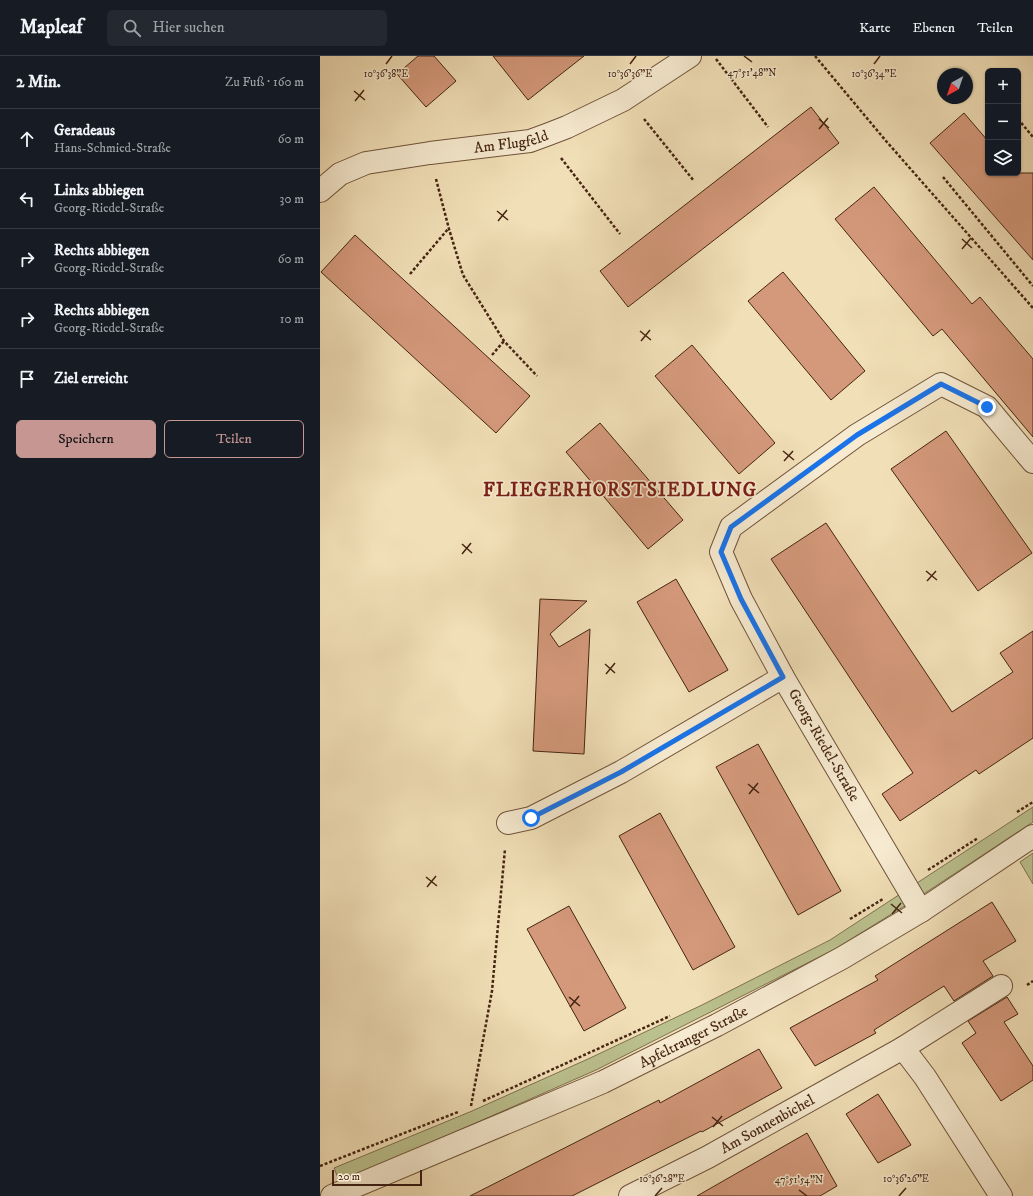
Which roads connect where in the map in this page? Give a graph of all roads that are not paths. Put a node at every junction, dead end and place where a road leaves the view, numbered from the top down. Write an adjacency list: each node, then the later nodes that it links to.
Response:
1 (690, 56): 2 (street, Am Flugfeld)
2 (320, 191)
3 (1033, 462): 4 (street, Georg-Riedel-Straße)
4 (783, 677): 5 (street); 7 (street, Georg-Riedel-Straße)
5 (508, 824)
6 (1033, 836): 7 (street, Apfeltranger Straße)
7 (921, 911): 10 (street, Apfeltranger Straße)
8 (1002, 986): 9 (street, Am Sonnenbichel)
9 (903, 1048): 11 (street, Am Sonnenbichel); 12 (street)
10 (332, 1196)
11 (630, 1196)
12 (1001, 1196)

